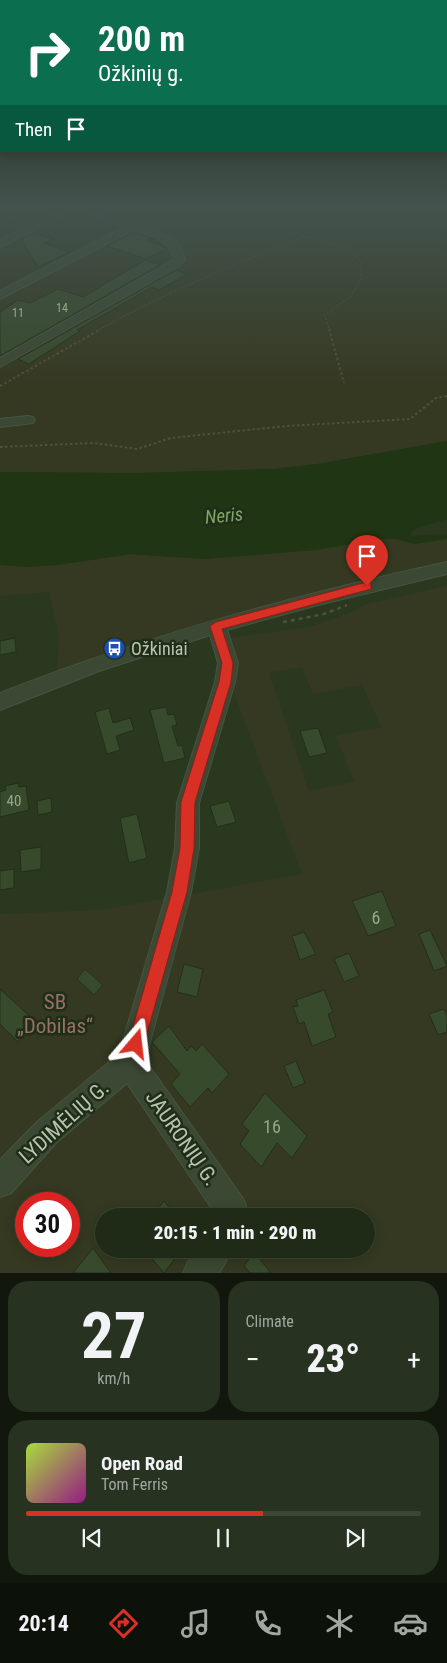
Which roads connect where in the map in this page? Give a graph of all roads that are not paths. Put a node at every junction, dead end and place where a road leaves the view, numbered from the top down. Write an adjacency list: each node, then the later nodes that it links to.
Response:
1 (59, 265): 3 (street)
2 (174, 265): 4 (street)
3 (0, 296)
4 (0, 363)
5 (28, 420): 6 (street)
6 (0, 423)
7 (447, 568): 8 (street)
8 (216, 626): 9 (street); 10 (street)
9 (0, 702)
10 (130, 1064): 11 (street, LYDIMĖLIŲ G.); 12 (street, JAURONIŲ G.)
11 (0, 1182)
12 (231, 1208)
13 (210, 1258): 14 (street)
14 (199, 1273)

